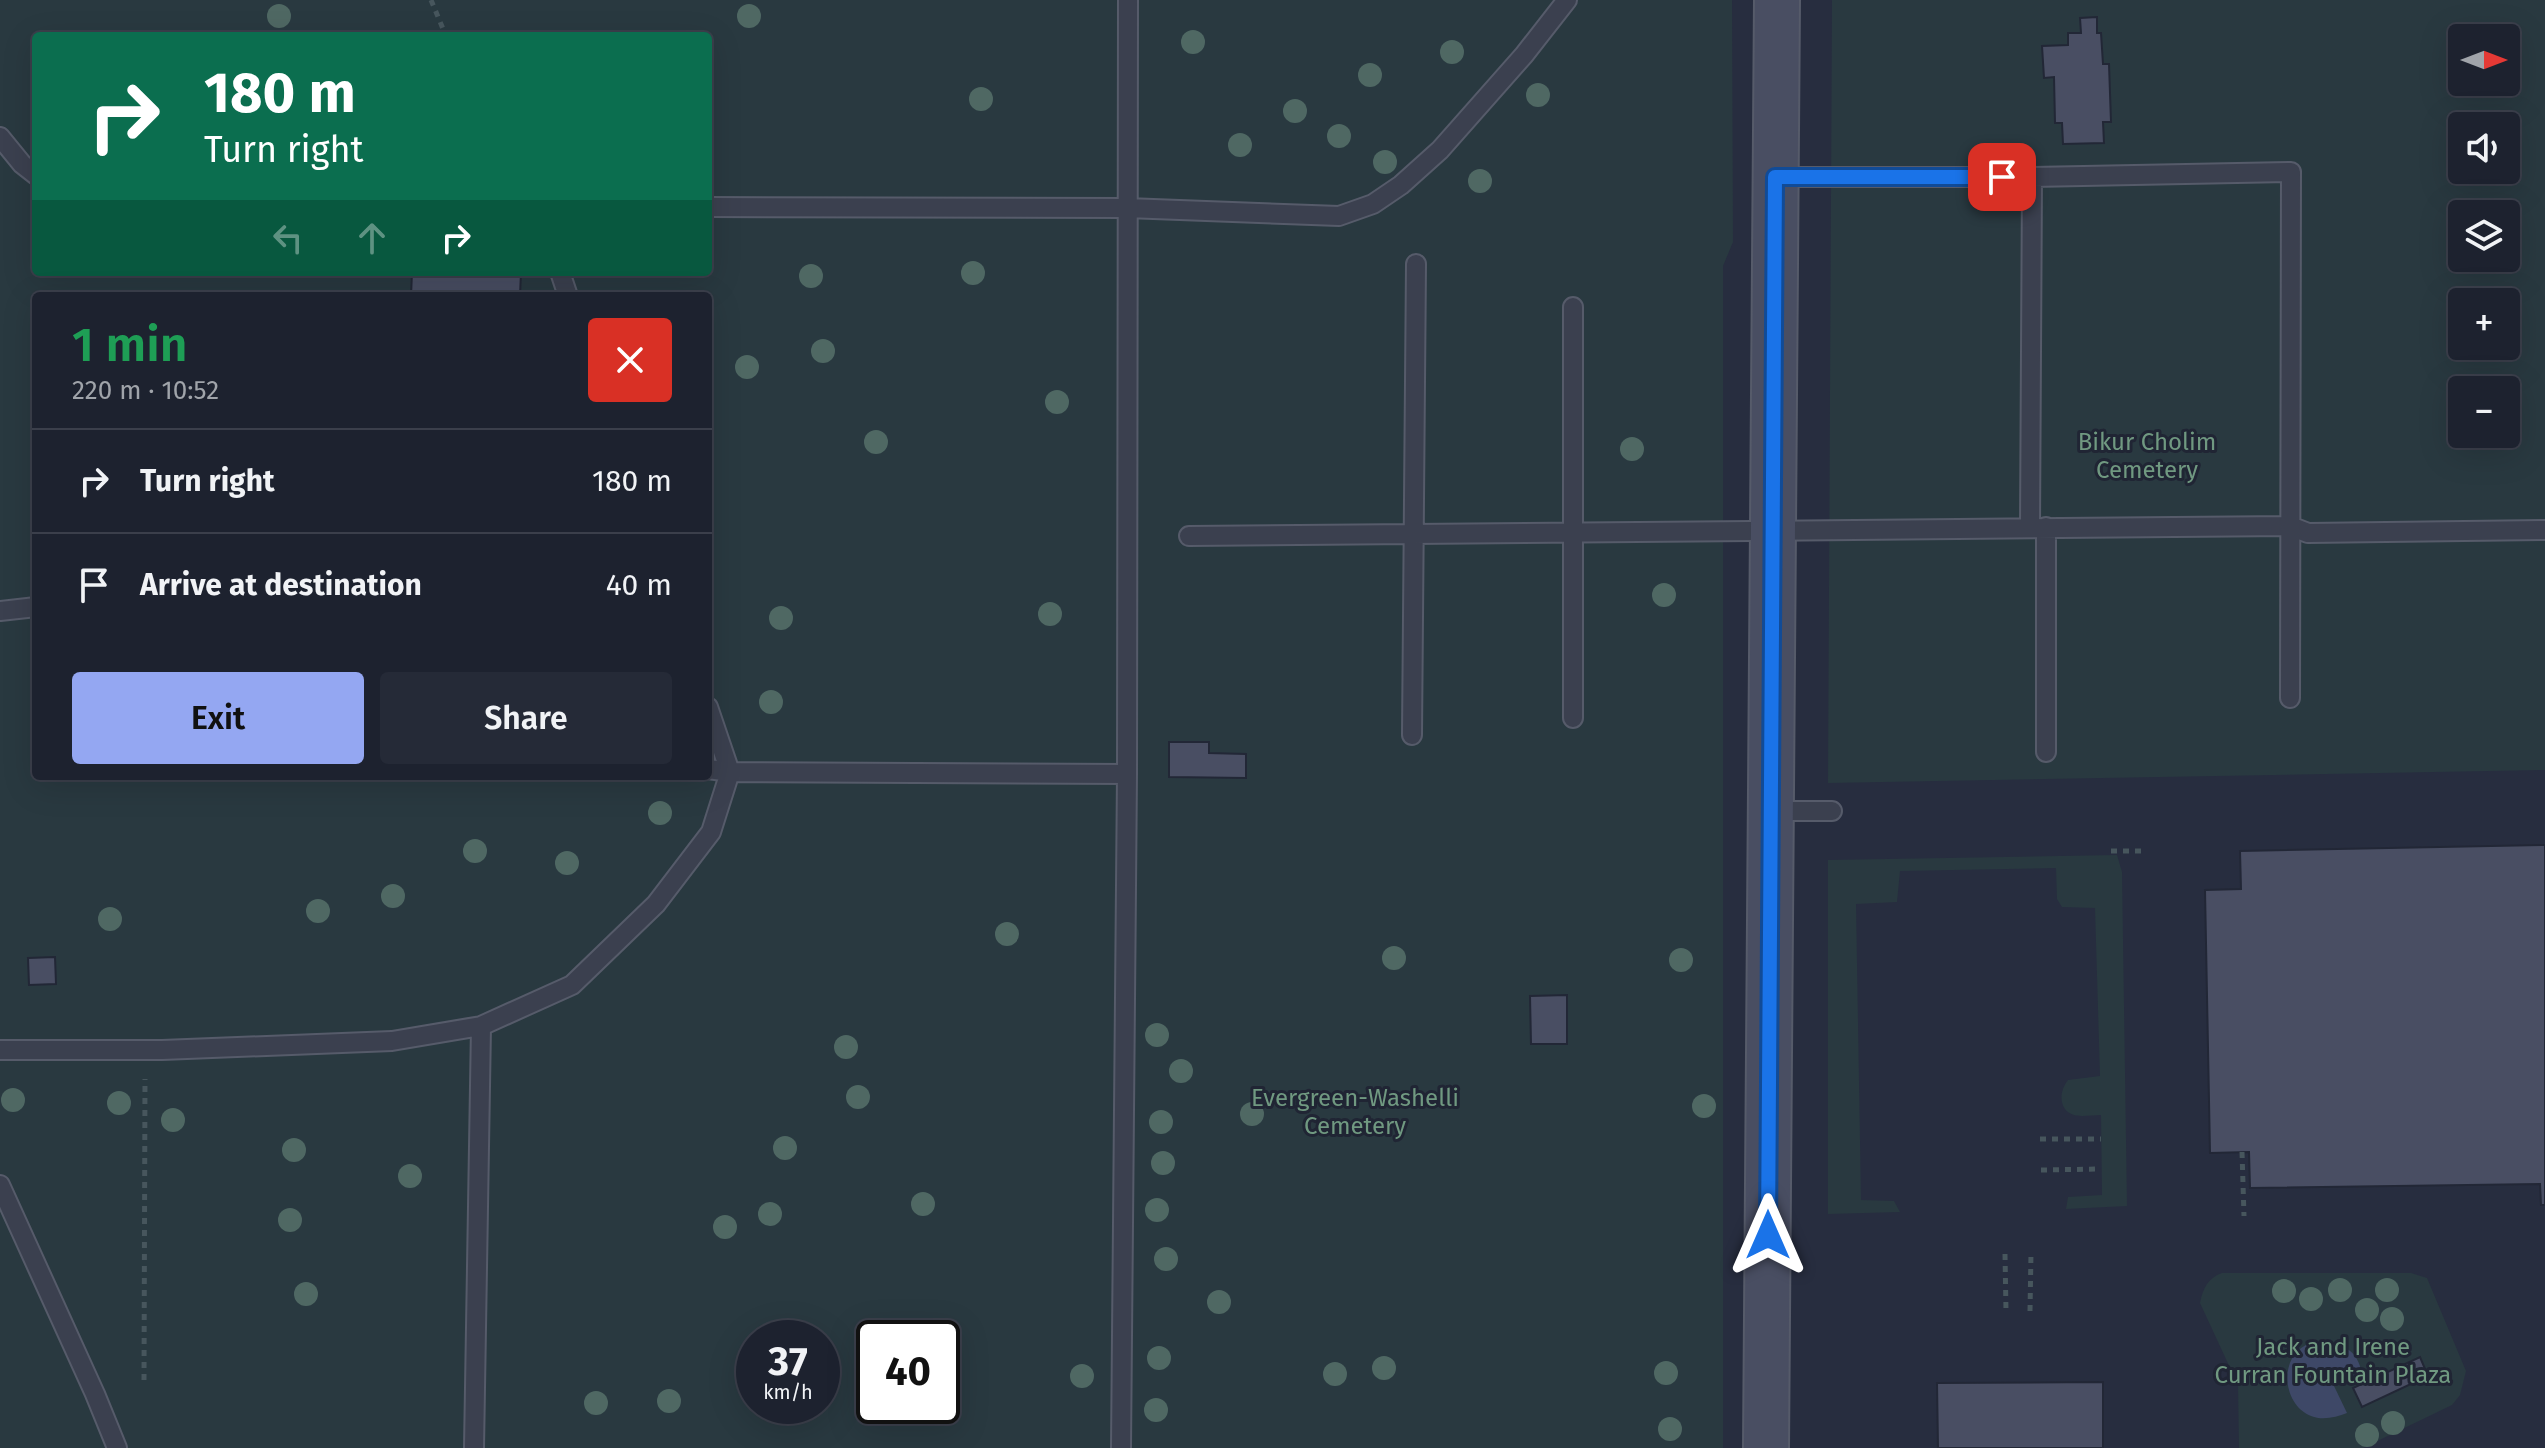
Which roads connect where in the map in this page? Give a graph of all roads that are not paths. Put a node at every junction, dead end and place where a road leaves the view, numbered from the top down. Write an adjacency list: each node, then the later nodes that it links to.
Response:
1 (1128, 0): 9 (lane)
2 (1567, 0): 9 (lane)
3 (1777, 0): 6 (street)
4 (0, 137): 5 (lane)
5 (32, 172)
6 (1775, 177): 7 (lane); 14 (street)
7 (2032, 177): 12 (lane); 13 (lane)
8 (712, 207): 9 (lane)
9 (1127, 208): 28 (lane)
10 (1416, 264): 17 (lane)
11 (1573, 307): 16 (lane)
12 (2290, 526): 13 (lane); 15 (lane); 21 (lane)
13 (2038, 527): 14 (lane); 25 (lane)
14 (1773, 529): 16 (lane); 29 (street)
15 (2545, 530)
16 (1574, 531): 17 (lane); 22 (lane)
17 (1414, 533): 18 (lane); 24 (lane)
18 (1189, 536)
19 (32, 607): 20 (lane)
20 (0, 611)
21 (2290, 698)
22 (1573, 718)
23 (712, 719): 27 (lane)
24 (1412, 735)
25 (2046, 752)
26 (712, 770): 27 (lane)
27 (730, 772): 28 (lane); 31 (lane)
28 (1127, 774): 36 (lane)
29 (1771, 811): 30 (lane); 37 (street)
30 (1832, 811)
31 (481, 1026): 32 (lane); 35 (lane)
32 (0, 1050)
33 (0, 1185): 34 (lane)
34 (117, 1448)
35 (474, 1448)
36 (1121, 1448)
37 (1766, 1448)

